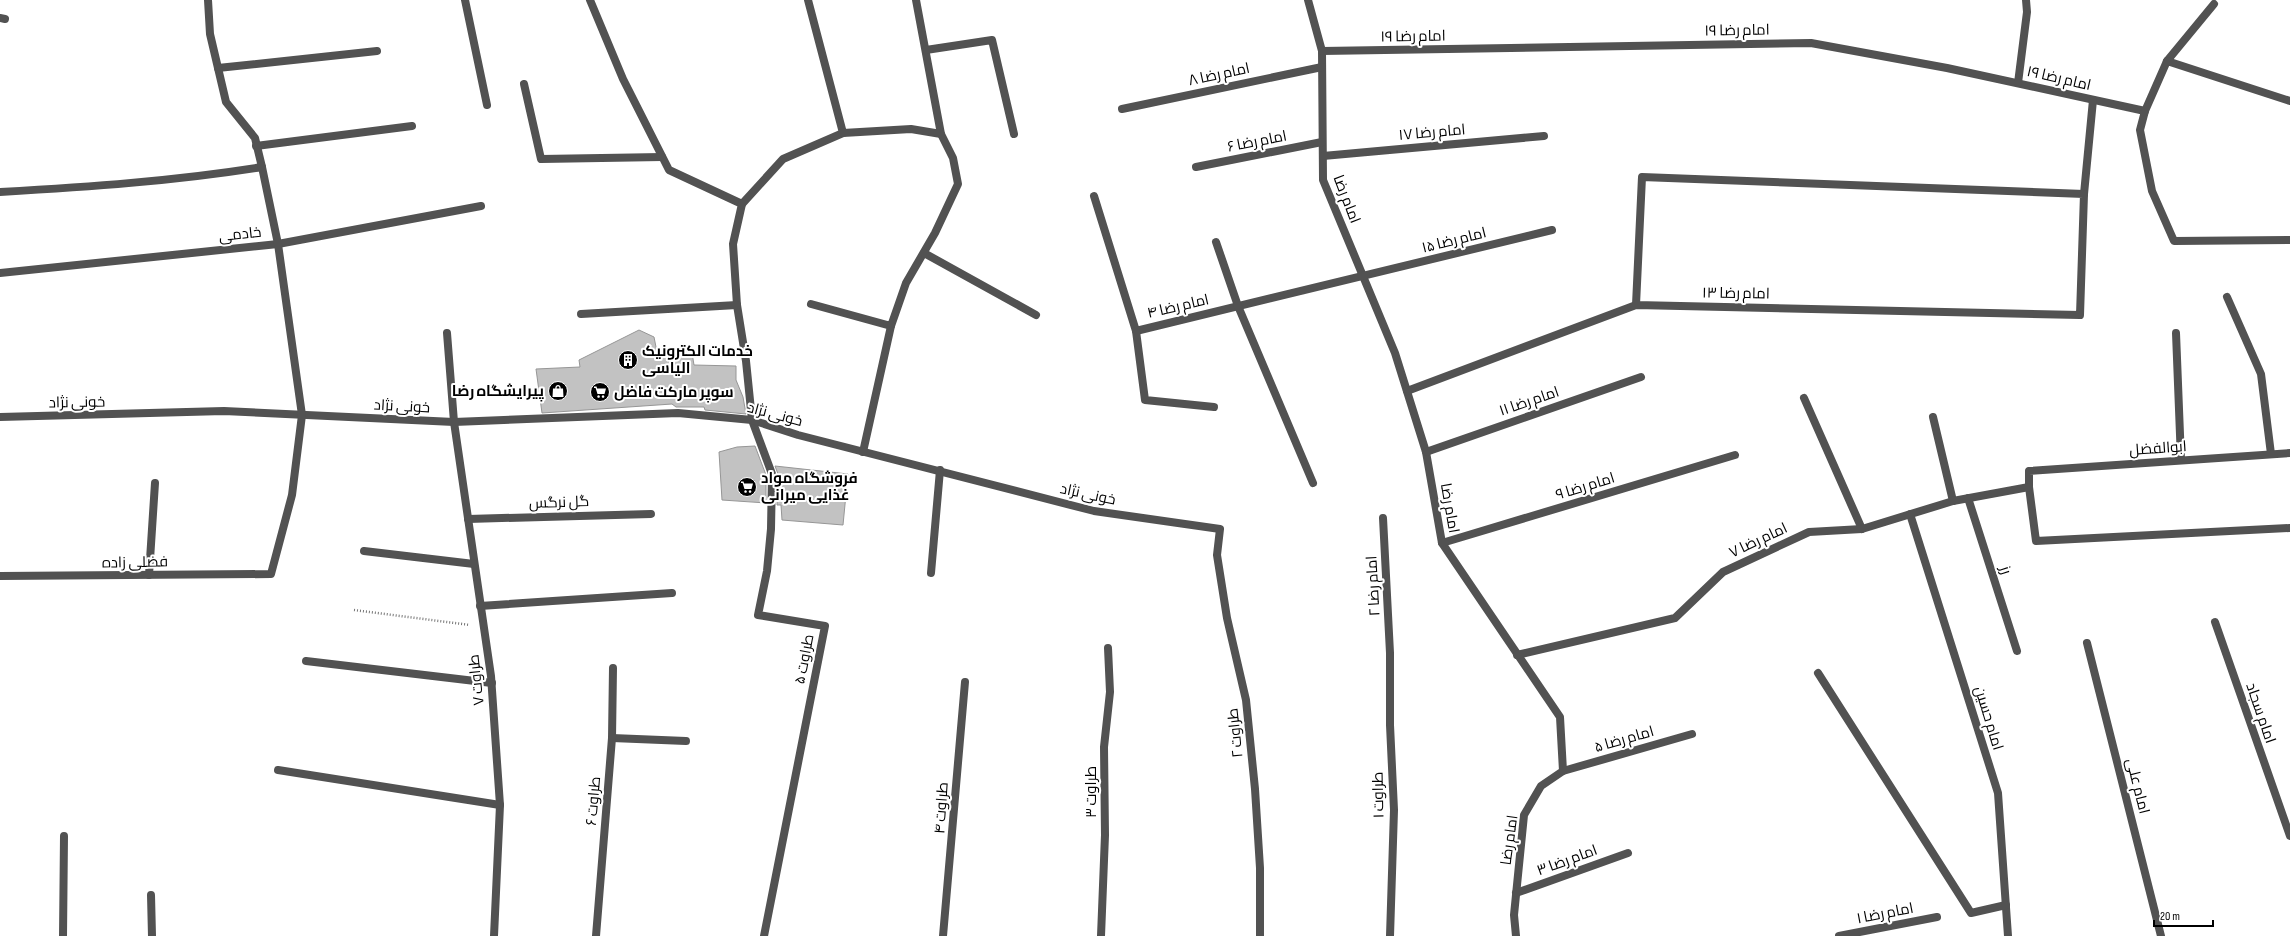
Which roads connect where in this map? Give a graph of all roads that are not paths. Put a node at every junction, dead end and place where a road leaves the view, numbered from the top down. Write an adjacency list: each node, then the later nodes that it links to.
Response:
1 (208, 0): 14 (street)
2 (465, 0): 19 (street)
3 (590, 0): 30 (street)
4 (808, 0): 23 (street)
5 (916, 0): 9 (street)
6 (1308, 0): 11 (street, امام رضا)
7 (2026, 0): 15 (street)
8 (2214, 4): 12 (street)
9 (926, 50): 24 (street); 25 (street)
10 (377, 51): 14 (street)
11 (1322, 51): 13 (street, امام رضا); 15 (street, امام رضا ۱۹)
12 (2167, 61): 18 (street); 21 (street)
13 (1322, 67): 20 (street, امام رضا ۸); 27 (street, امام رضا)
14 (218, 68): 28 (street)
15 (2018, 83): 17 (street, امام رضا ۱۹)
16 (524, 84): 30 (street)
17 (2093, 100): 21 (street, امام رضا ۱۹); 34 (street)
18 (2290, 101)
19 (487, 106)
20 (1122, 109)
21 (2145, 111): 39 (street)
22 (412, 126): 28 (street)
23 (843, 133): 24 (street); 36 (street)
24 (941, 134): 42 (street)
25 (1014, 134)
26 (1544, 136): 29 (street, امام رضا ۱۷)
27 (1322, 142): 29 (street, امام رضا); 32 (street, امام رضا ۶)
28 (256, 146): 31 (street)
29 (1322, 156): 44 (street, امام رضا)
30 (662, 157): 36 (street)
31 (262, 167): 33 (street); 41 (street)
32 (1196, 167)
33 (0, 192)
34 (2084, 194): 48 (street, امام رضا ۱۳); 48 (street)
35 (1094, 196): 53 (street, امام رضا ۴)
36 (742, 204): 47 (street)
37 (481, 206): 41 (street, خادمی)
38 (1552, 230): 44 (street, امام رضا ۱۵)
39 (2290, 240)
40 (1216, 242): 49 (street)
41 (278, 244): 43 (street, خادمی); 60 (street)
42 (924, 253): 51 (street); 52 (street)
43 (0, 273)
44 (1363, 276): 49 (street, امام رضا ۴); 57 (street, امام رضا)
45 (2227, 296): 68 (street)
46 (811, 304): 52 (street)
47 (737, 305): 50 (street); 63 (street)
48 (1636, 305): 57 (street, امام رضا ۱۳)
49 (1238, 306): 53 (street, امام رضا ۴); 73 (street)
50 (581, 314)
51 (1036, 315)
52 (891, 326): 65 (street)
53 (1136, 331): 59 (street)
54 (446, 333): 64 (street, طراوت ۷)
55 (2176, 333): 70 (street)
56 (1641, 377): 66 (street, امام رضا ۱۱)
57 (1407, 391): 66 (street, امام رضا)
58 (1804, 398): 83 (street)
59 (1214, 407)
60 (302, 415): 61 (street, خونی نژاد); 64 (street, خونی نژاد); 88 (street, فضلی زاده)
61 (0, 416)
62 (1933, 417): 76 (street)
63 (752, 420): 64 (street, خونی نژاد); 65 (street, خونی نژاد); 120 (street, طراوت ۵)
64 (454, 422): 80 (street, طراوت ۷)
65 (863, 452): 71 (street, خونی نژاد)
66 (1426, 452): 84 (street, امام رضا)
67 (2290, 453): 68 (street, ابوالفضل)
68 (2271, 454): 70 (street, ابوالفضل)
69 (1735, 455): 84 (street, امام رضا ۹)
70 (2181, 460): 74 (street, ابوالفضل)
71 (940, 470): 82 (street, خونی نژاد); 87 (street)
72 (154, 483): 88 (street)
73 (1313, 483)
74 (2029, 487): 75 (street, امام رضا ۷); 81 (street)
75 (1968, 498): 76 (street, امام رضا ۷); 95 (street, رز)
76 (1953, 500): 78 (street, امام رضا ۷)
77 (651, 514): 80 (street, گل نرگس)
78 (1910, 514): 83 (street, امام رضا ۷); 114 (street, امام حسین)
79 (1383, 518): 96 (street, امام رضا ۲)
80 (468, 519): 86 (street, طراوت ۷)
81 (2290, 528)
82 (1220, 529): 123 (street, طراوت ۲)
83 (1862, 529): 97 (street, امام رضا ۷)
84 (1442, 543): 97 (street, امام رضا)
85 (364, 551): 86 (street)
86 (474, 564): 91 (street, طراوت ۷)
87 (931, 573)
88 (149, 575): 89 (street, فضلی زاده)
89 (0, 576)
90 (672, 593): 91 (street)
91 (480, 606): 102 (street, طراوت ۷)
92 (2215, 622): 110 (street, امام سجاد)
93 (2087, 643): 128 (street, امام علی)
94 (1108, 648): 122 (street, طراوت ۳)
95 (2017, 651)
96 (1390, 653): 124 (street, طراوت ۱)
97 (1517, 655): 107 (street, امام رضا)
98 (306, 661): 102 (street)
99 (613, 668): 104 (street, طراوت ۶)
100 (1818, 673): 114 (street)
101 (965, 682): 121 (street, طراوت ۴)
102 (492, 683): 108 (street, طراوت ۷)
103 (1692, 734): 107 (street, امام رضا ۵)
104 (612, 738): 105 (street); 119 (street, طراوت ۶)
105 (686, 741)
106 (278, 770): 108 (street)
107 (1563, 771): 112 (street, امام رضا)
108 (500, 805): 118 (street, طراوت ۷)
109 (64, 836): 116 (street)
110 (2290, 836)
111 (1628, 853): 112 (street, امام رضا ۳)
112 (1516, 893): 125 (street, امام رضا)
113 (151, 895): 117 (street)
114 (2006, 905): 127 (street, امام حسین)
115 (1937, 917): 126 (street, امام رضا ۱)
116 (63, 936)
117 (152, 936)
118 (494, 936)
119 (596, 936)
120 (764, 936)
121 (943, 936)
122 (1101, 936)
123 (1260, 936)
124 (1390, 936)
125 (1516, 936)
126 (1838, 936)
127 (2008, 936)
128 (2161, 936)

